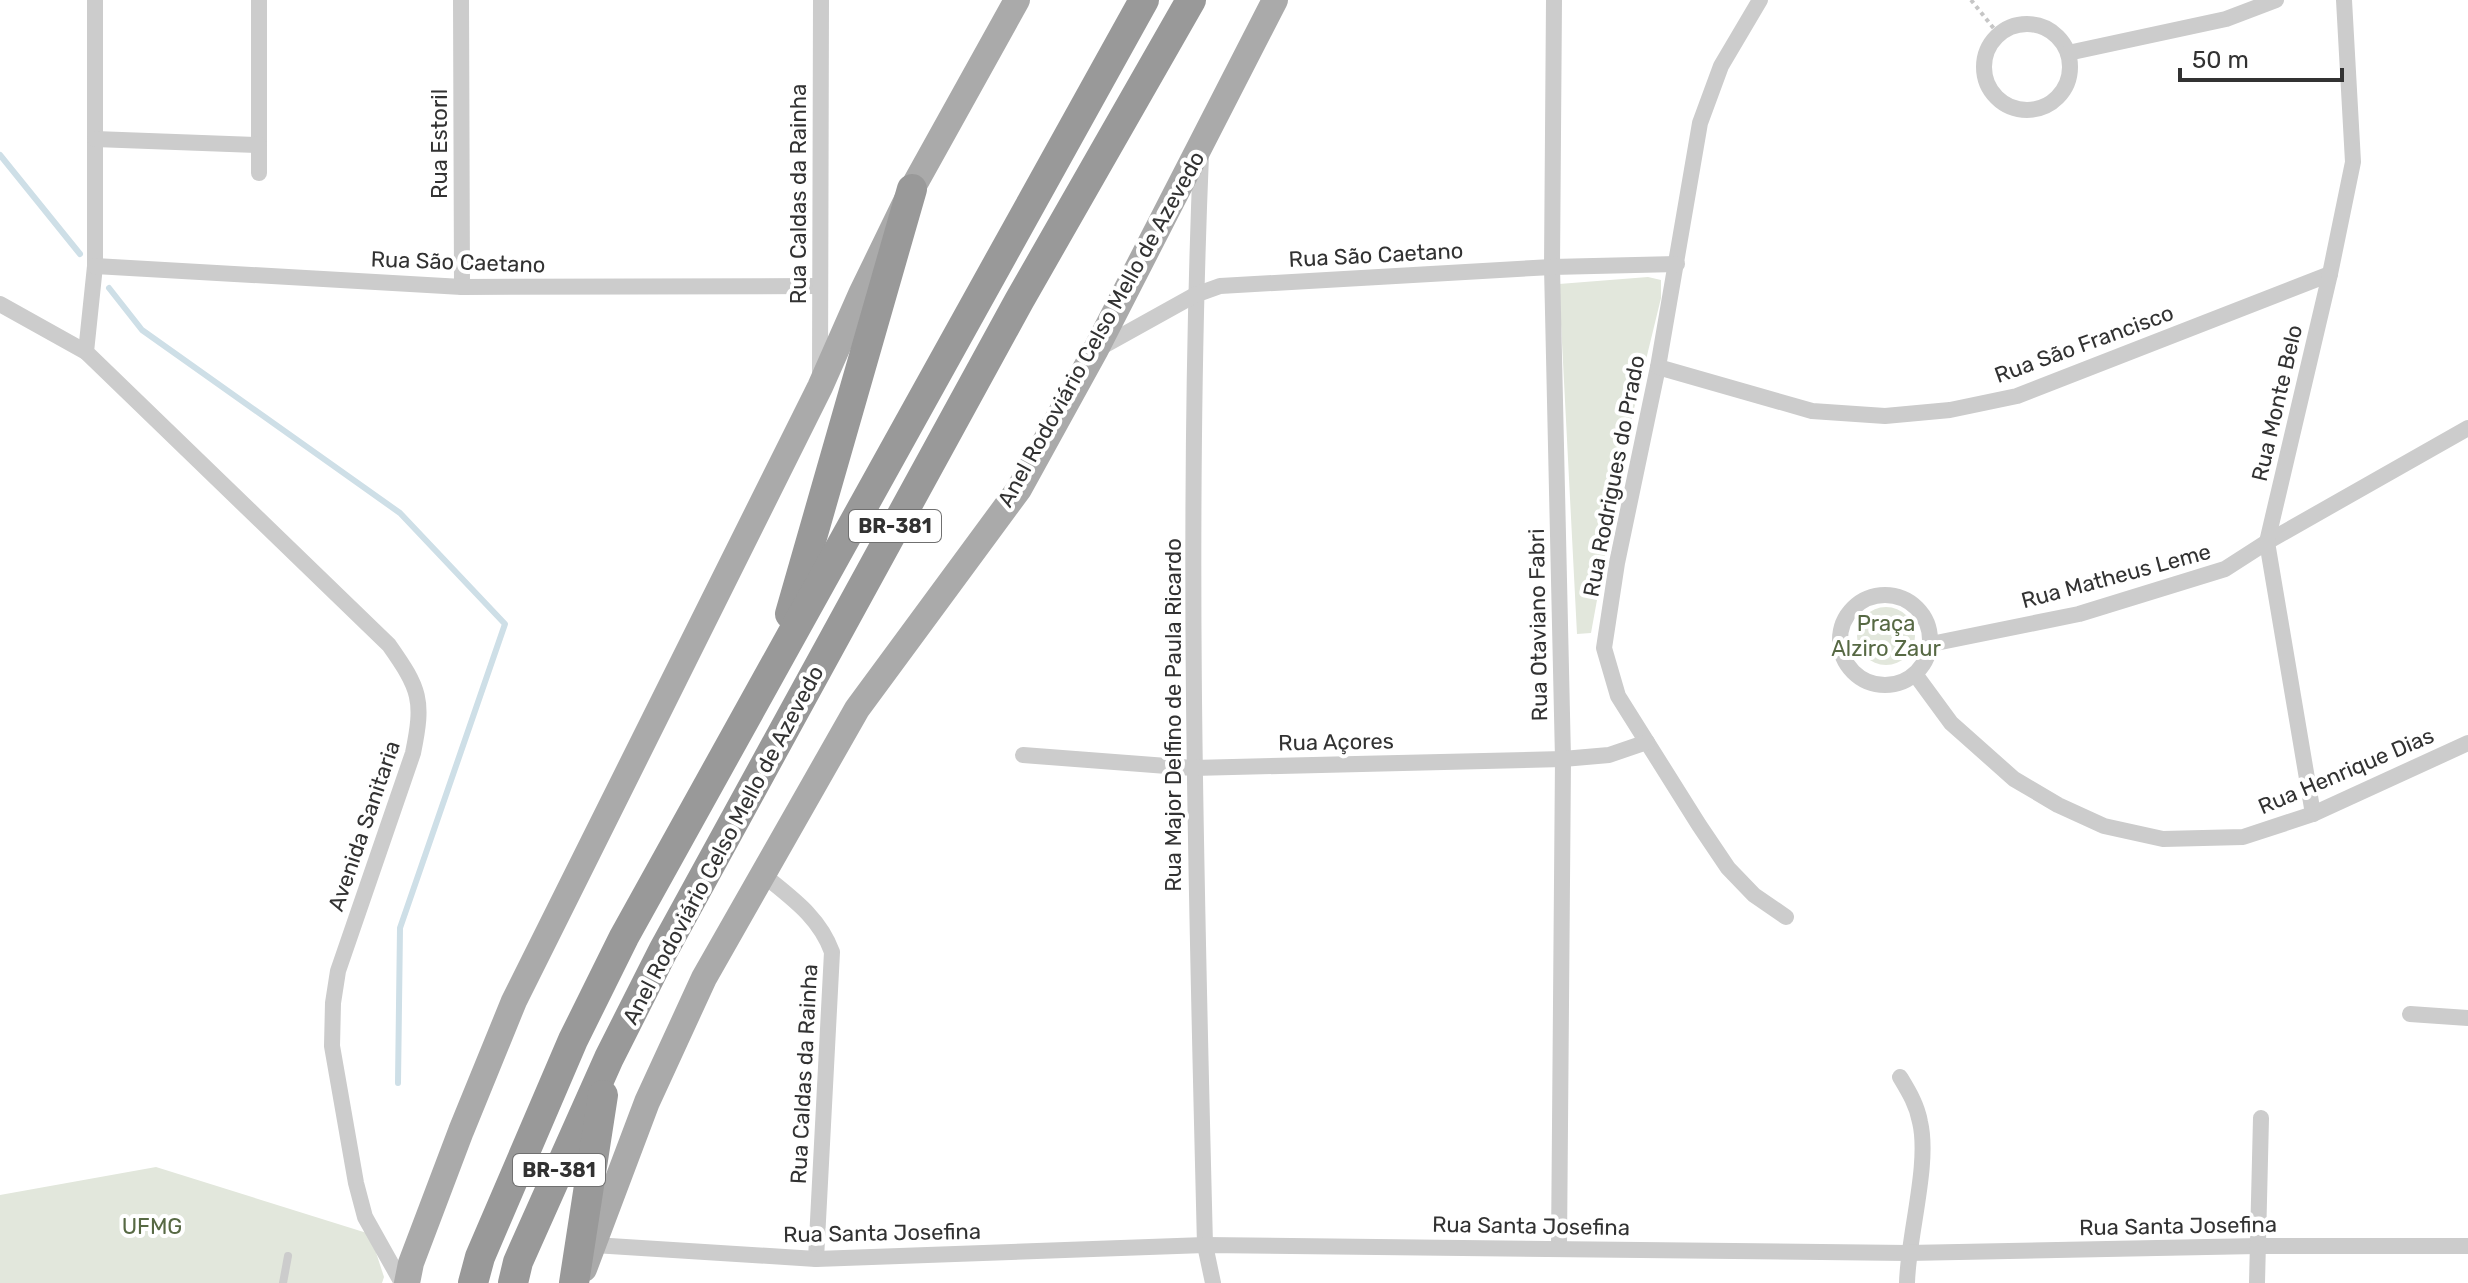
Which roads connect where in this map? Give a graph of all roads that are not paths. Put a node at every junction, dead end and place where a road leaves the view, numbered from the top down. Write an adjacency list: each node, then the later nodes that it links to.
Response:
1 (95, 0): 14 (street)
2 (259, 0): 15 (street)
3 (461, 0): 24 (street, Rua Estoril)
4 (821, 0): 23 (street, Rua Caldas da Rainha)
5 (1017, 0): 18 (main road)
6 (1144, 0): 34 (highway, Anel Rodoviário Celso Mello de Azevedo / BR-381)
7 (1191, 0): 46 (highway, Anel Rodoviário Celso Mello de Azevedo / BR-381)
8 (1275, 0): 16 (main road, Anel Rodoviário Celso Mello de Azevedo)
9 (1554, 0): 21 (street, Rua Otaviano Fabri)
10 (1760, 0): 19 (street, Rua Rodrigues do Prado)
11 (2276, 0): 13 (street)
12 (2344, 0): 22 (street, Rua Monte Belo)
13 (2068, 53): 13 (street)
14 (95, 139): 15 (street); 20 (street)
15 (259, 145): 17 (street)
16 (1201, 145): 25 (street, Rua Major Delfino de Paula Ricardo); 27 (main road, Anel Rodoviário Celso Mello de Azevedo)
17 (259, 173)
18 (912, 189): 30 (main road); 34 (highway)
19 (1677, 264): 21 (street, Rua São Caetano); 29 (street, Rua Rodrigues do Prado)
20 (95, 266): 24 (street, Rua São Caetano); 28 (street)
21 (1552, 267): 25 (street, Rua São Caetano); 39 (street, Rua Otaviano Fabri)
22 (2330, 274): 29 (street, Rua São Francisco); 32 (street, Rua Monte Belo)
23 (820, 286): 24 (street, Rua São Caetano); 30 (street, Rua Caldas da Rainha)
24 (462, 287)
25 (1195, 295): 27 (street, Rua São Caetano); 40 (street, Rua Major Delfino de Paula Ricardo)
26 (0, 304): 28 (street, Avenida Sanitaria)
27 (1095, 351): 42 (main road, Anel Rodoviário Celso Mello de Azevedo)
28 (86, 352): 58 (street, Avenida Sanitaria)
29 (1658, 367): 36 (street, Rua Rodrigues do Prado)
30 (820, 387): 58 (main road)
31 (2468, 428): 32 (street, Rua Matheus Leme)
32 (2267, 542): 33 (street, Rua Matheus Leme); 41 (street, Rua Monte Belo)
33 (1931, 644): 35 (street); 35 (street)
34 (775, 666): 59 (highway, Anel Rodoviário Celso Mello de Azevedo / BR-381)
35 (1915, 674): 41 (street, Rua Henrique Dias)
36 (1647, 742): 39 (street, Rua Açores); 43 (street, Rua Rodrigues do Prado)
37 (2468, 743): 41 (street, Rua Henrique Dias)
38 (1023, 755): 40 (street, Rua Açores)
39 (1563, 759): 40 (street, Rua Açores); 53 (street, Rua Otaviano Fabri)
40 (1193, 768): 50 (street, Rua Major Delfino de Paula Ricardo)
41 (2313, 814)
42 (761, 873): 49 (main road, Anel Rodoviário Celso Mello de Azevedo); 56 (street, Rua Caldas da Rainha)
43 (1786, 917)
44 (2410, 1014): 45 (street)
45 (2468, 1018)
46 (609, 1058): 60 (highway, Anel Rodoviário Celso Mello de Azevedo / BR-381); 61 (highway)
47 (1900, 1077): 54 (street)
48 (2261, 1118): 51 (street)
49 (594, 1245): 56 (street, Rua Santa Josefina); 61 (main road, Anel Rodoviário Celso Mello de Azevedo)
50 (1205, 1245): 53 (street, Rua Santa Josefina); 56 (street, Rua Santa Josefina); 62 (street, Rua Major Delfino de Paula Ricardo)
51 (2257, 1246): 52 (street, Rua Santa Josefina); 54 (street, Rua Santa Josefina); 64 (street)
52 (2468, 1246)
53 (1559, 1248): 54 (street, Rua Santa Josefina)
54 (1908, 1253): 63 (street)
55 (288, 1256): 57 (lane)
56 (816, 1259)
57 (283, 1283)
58 (404, 1283)
59 (473, 1283)
60 (513, 1283)
61 (576, 1283)
62 (1213, 1283)
63 (1907, 1283)
64 (2257, 1283)

